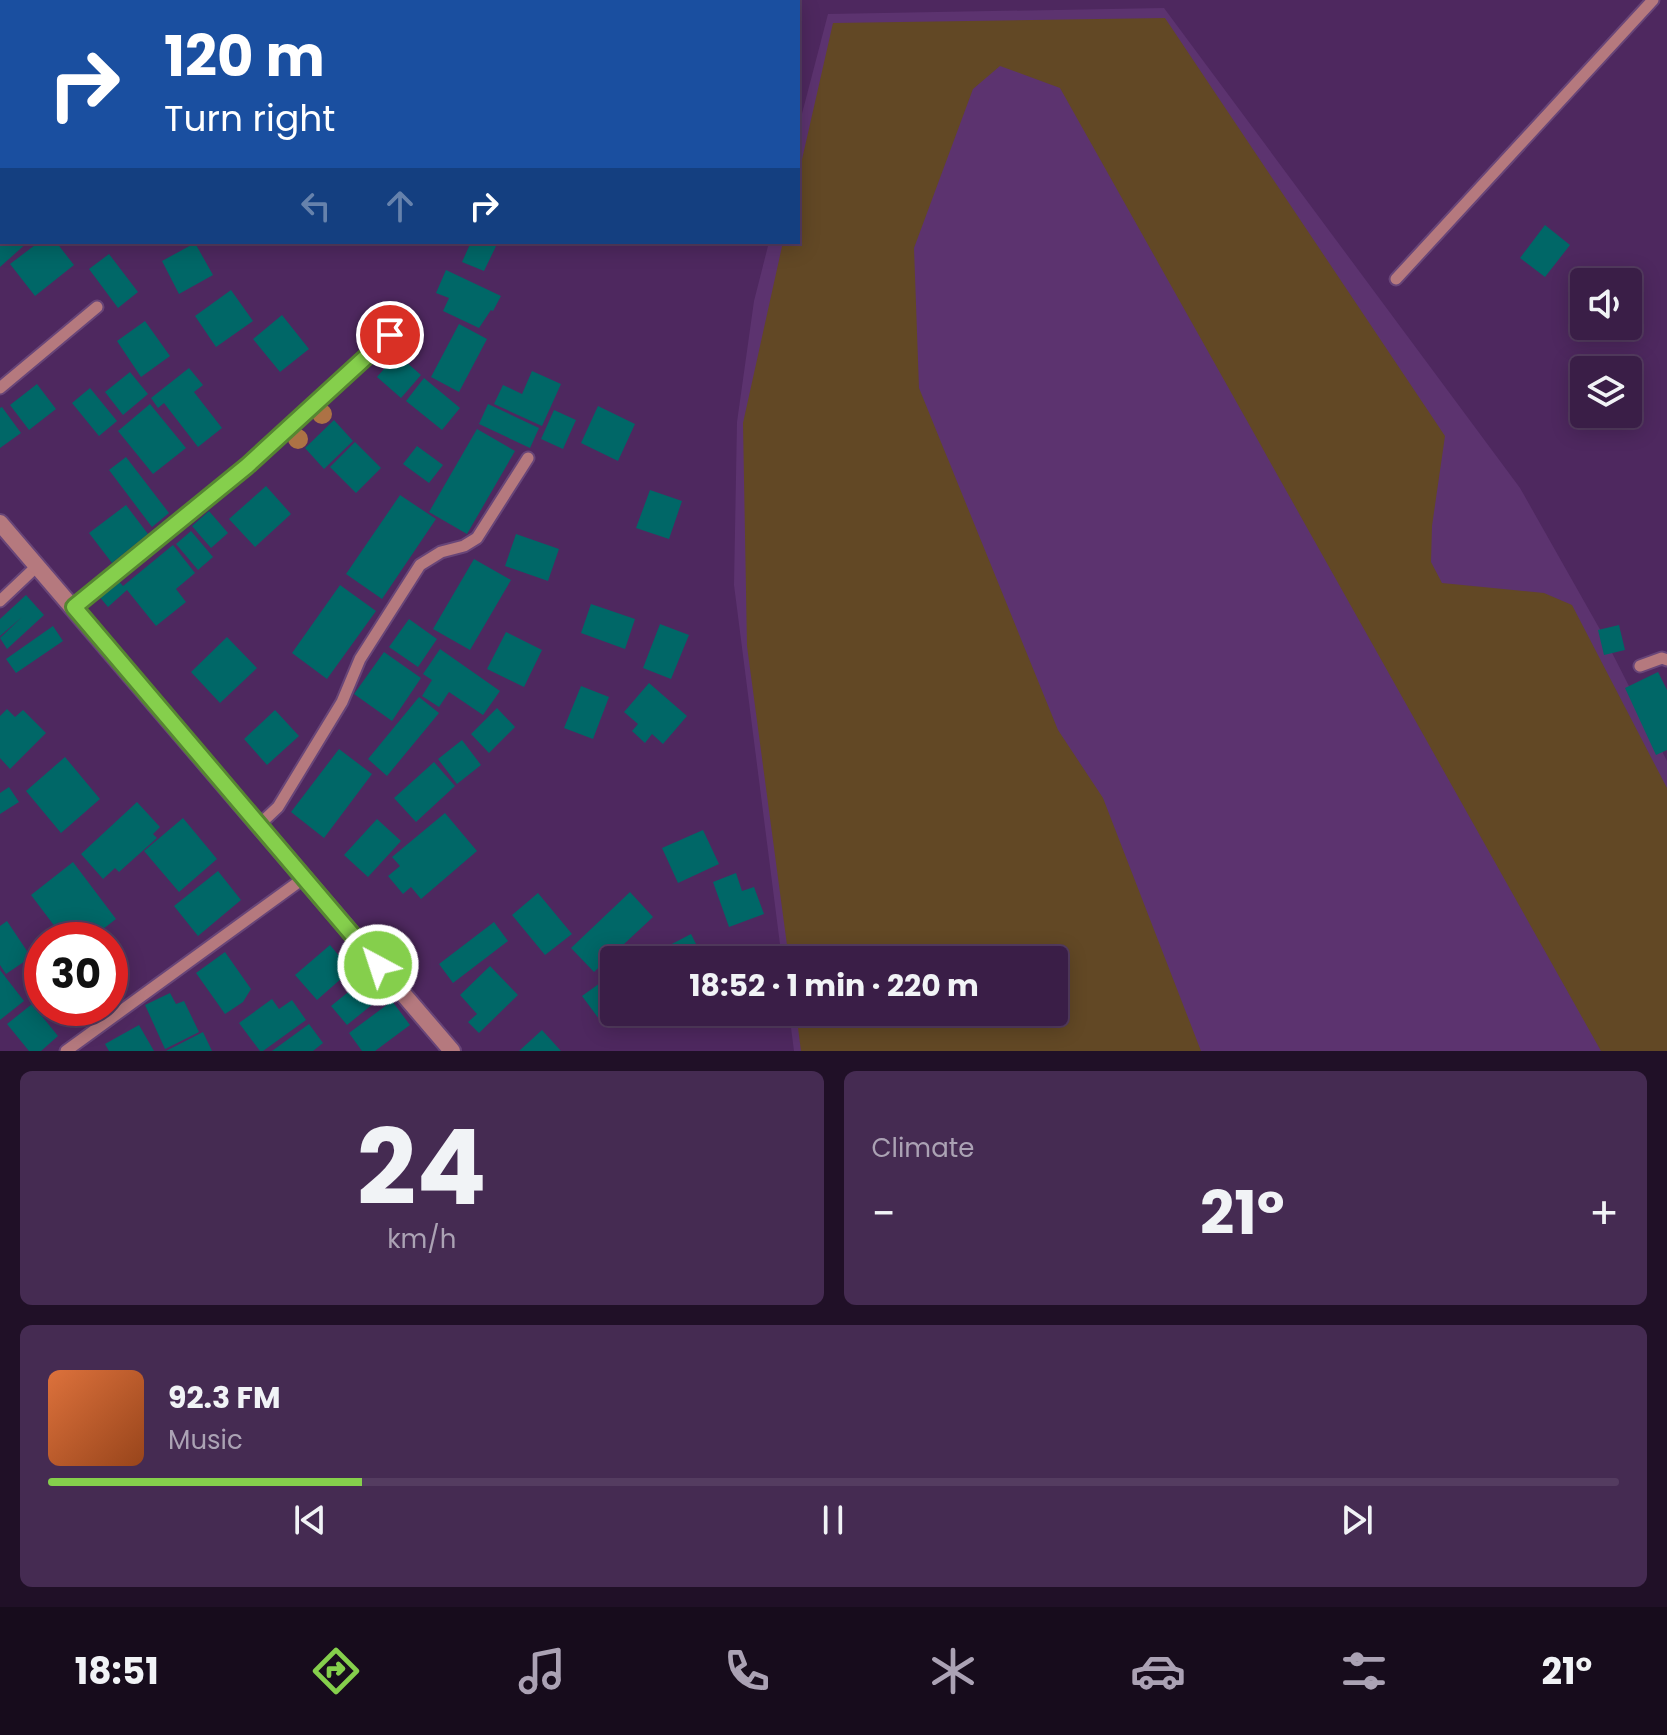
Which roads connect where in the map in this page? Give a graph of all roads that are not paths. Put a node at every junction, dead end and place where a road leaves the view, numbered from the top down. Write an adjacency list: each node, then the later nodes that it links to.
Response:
1 (1653, 0): 2 (lane)
2 (1396, 279)
3 (97, 307): 5 (lane)
4 (390, 335): 10 (lane)
5 (0, 388)
6 (528, 458): 13 (lane)
7 (0, 523): 8 (street)
8 (37, 566): 9 (lane); 10 (street)
9 (0, 601)
10 (74, 607): 13 (street)
11 (1667, 660): 12 (lane)
12 (1640, 666)
13 (259, 825): 14 (street)
14 (304, 878): 15 (lane); 16 (street)
15 (66, 1051)
16 (452, 1051)

